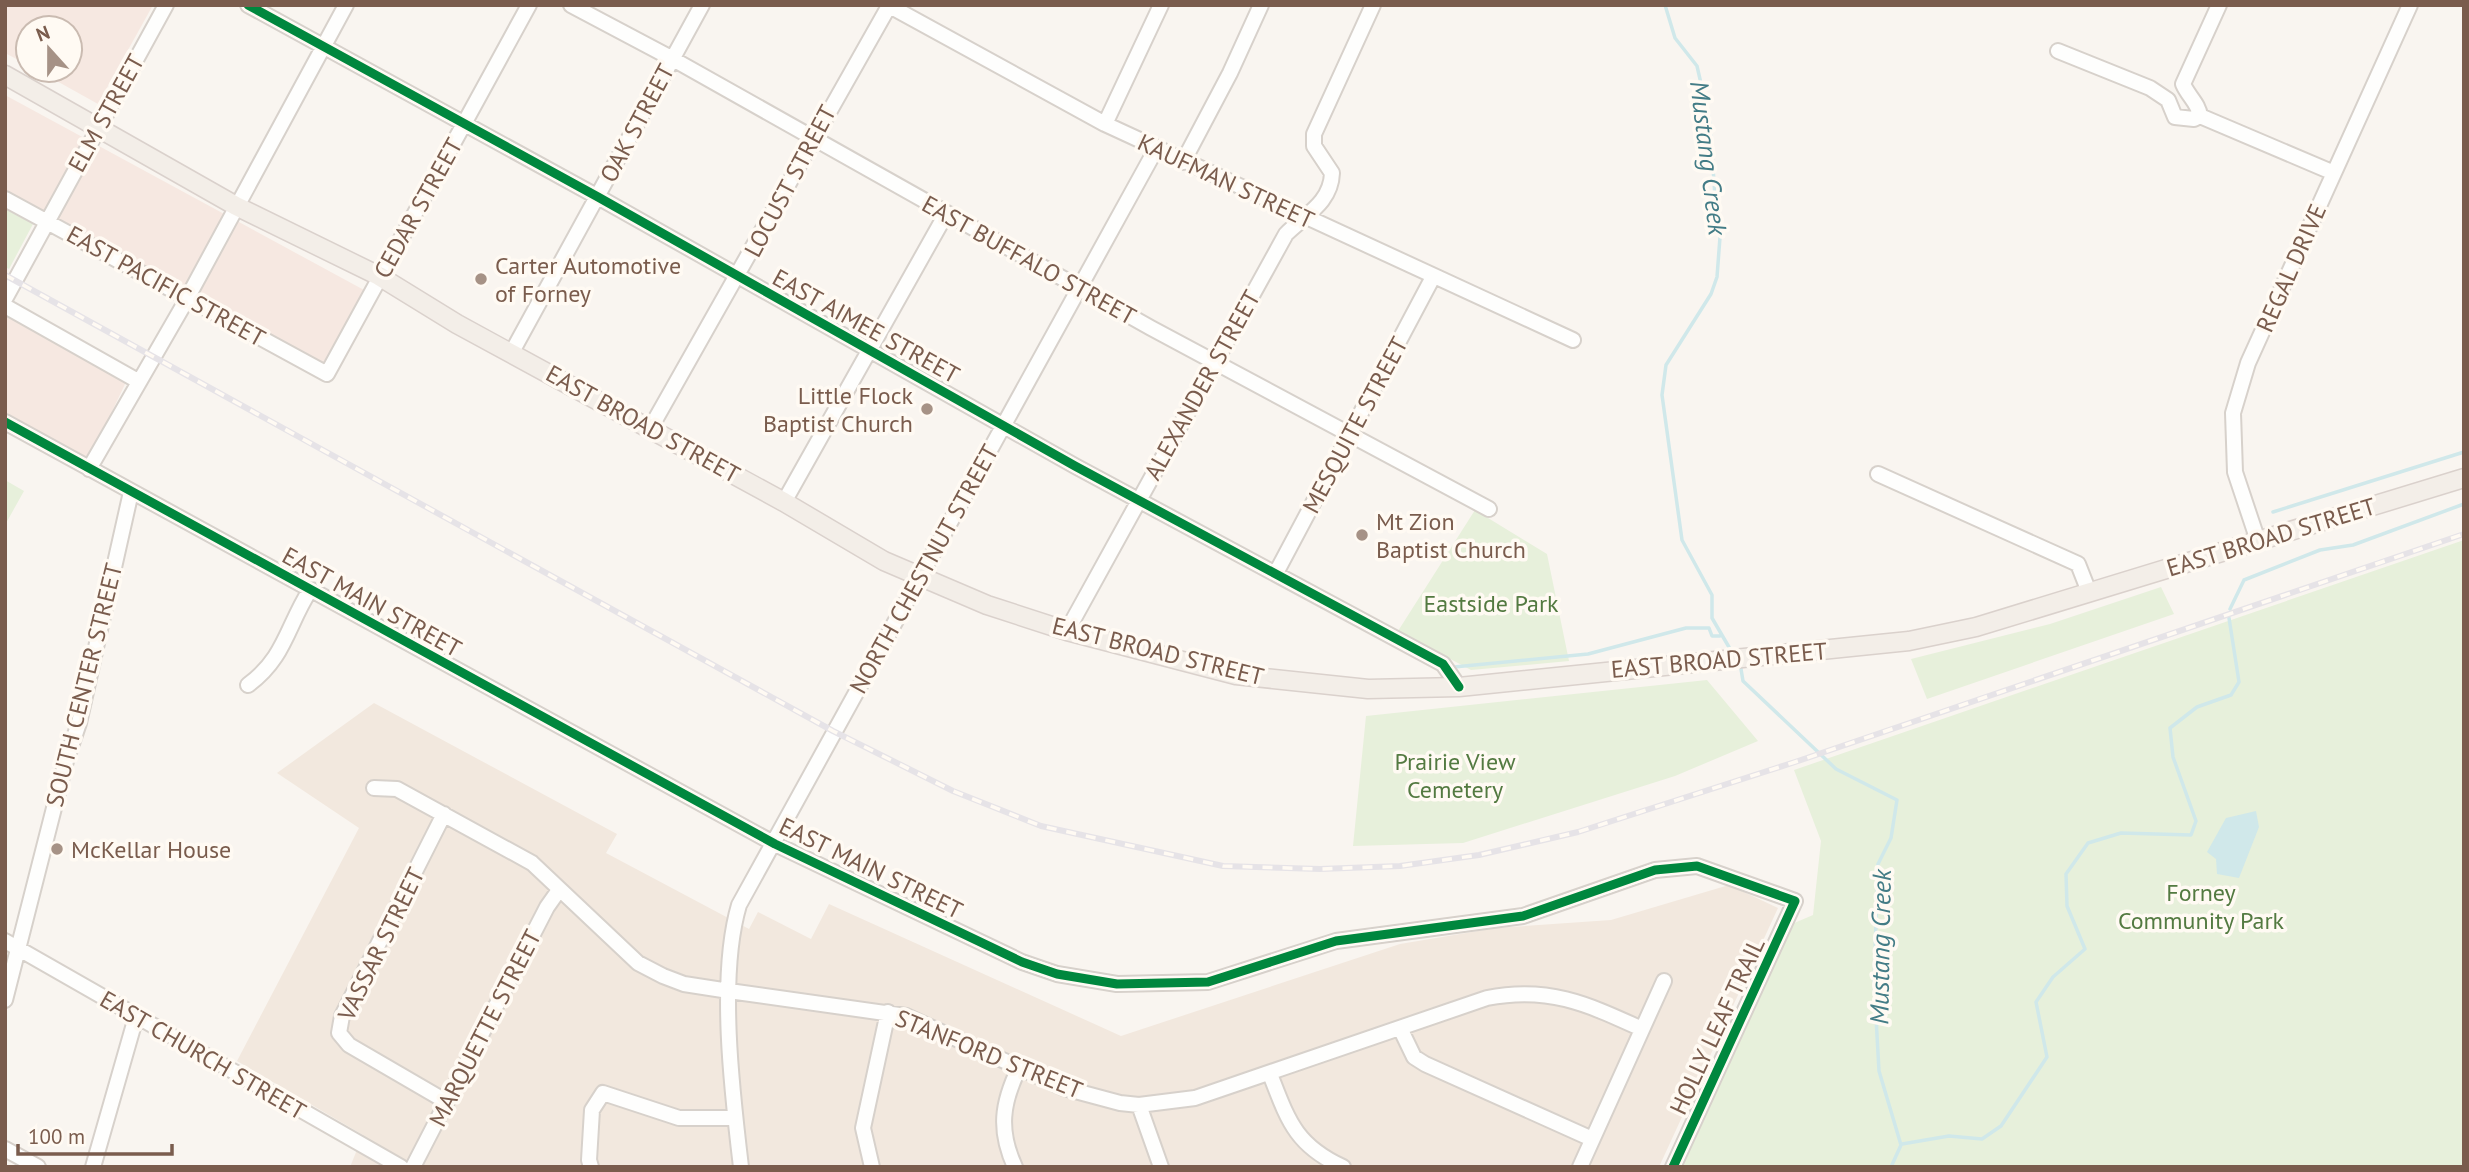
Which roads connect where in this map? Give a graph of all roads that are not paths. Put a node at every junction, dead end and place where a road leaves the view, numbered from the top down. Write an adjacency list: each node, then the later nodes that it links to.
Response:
1 (166, 5): 20 (street, ELM STREET)
2 (248, 5): 13 (street, EAST AIMEE STREET)
3 (346, 5): 13 (street)
4 (529, 5): 18 (street, CEDAR STREET)
5 (571, 5): 15 (street, EAST BUFFALO STREET)
6 (702, 5): 15 (street, OAK STREET)
7 (1161, 5): 19 (street)
8 (1261, 5): 23 (street)
9 (1373, 5): 29 (street, ALEXANDER STREET)
10 (2218, 5): 17 (street)
11 (2410, 5): 24 (street, REGAL DRIVE)
12 (888, 6): 19 (street, KAUFMAN STREET); 21 (street, LOCUST STREET)
13 (325, 47): 18 (street, EAST AIMEE STREET); 27 (street)
14 (2058, 51): 17 (street)
15 (671, 58): 21 (street, EAST BUFFALO STREET); 25 (street, OAK STREET)
16 (5, 75): 20 (main road, EAST BROAD STREET)
17 (2200, 116): 24 (street)
18 (465, 124): 25 (street, EAST AIMEE STREET); 31 (street, CEDAR STREET)
19 (1105, 124): 22 (street, KAUFMAN STREET)
20 (97, 126): 27 (main road, EAST BROAD STREET); 30 (street, ELM STREET)
21 (812, 137): 28 (street, EAST BUFFALO STREET); 32 (street, LOCUST STREET)
22 (1156, 149): 23 (street, KAUFMAN STREET); 35 (street, NORTH CHESTNUT STREET)
23 (1183, 162): 29 (street, KAUFMAN STREET)
24 (2333, 173): 56 (street, REGAL DRIVE)
25 (598, 197): 32 (street, EAST AIMEE STREET); 41 (street, OAK STREET)
26 (5, 199): 30 (street, EAST PACIFIC STREET)
27 (236, 206): 31 (main road, EAST BROAD STREET); 36 (street)
28 (946, 214): 35 (street, EAST BUFFALO STREET); 40 (street)
29 (1303, 218): 33 (street, KAUFMAN STREET); 42 (street, ALEXANDER STREET)
30 (46, 220): 34 (street, ELM STREET); 36 (street, EAST PACIFIC STREET); 37 (street, ELM STREET)
31 (379, 276): 41 (main road, EAST BROAD STREET); 43 (street, CEDAR STREET)
32 (738, 276): 40 (street, EAST AIMEE STREET); 47 (street, LOCUST STREET)
33 (1433, 277): 39 (street, KAUFMAN STREET); 48 (street, MESQUITE STREET)
34 (5, 284)
35 (1080, 288): 42 (street, EAST BUFFALO STREET); 46 (street, NORTH CHESTNUT STREET)
36 (186, 297): 43 (street, EAST PACIFIC STREET); 44 (street)
37 (5, 299)
38 (5, 306): 44 (street)
39 (1573, 340)
40 (867, 348): 46 (street, EAST AIMEE STREET); 54 (street)
41 (512, 352): 47 (main road, EAST BROAD STREET)
42 (1213, 362): 48 (street, EAST BUFFALO STREET); 53 (street, ALEXANDER STREET)
43 (327, 374)
44 (138, 381): 49 (street)
45 (5, 422): 49 (street, EAST MAIN STREET)
46 (1003, 425): 53 (street, EAST AIMEE STREET); 58 (street, NORTH CHESTNUT STREET)
47 (650, 429): 54 (main road, EAST BROAD STREET)
48 (1351, 435): 55 (street, EAST BUFFALO STREET); 57 (street, MESQUITE STREET)
49 (89, 469): 52 (street, EAST MAIN STREET)
50 (1878, 474): 60 (street)
51 (2459, 480): 56 (main road, EAST BROAD STREET)
52 (131, 492): 59 (street, EAST MAIN STREET); 69 (street, SOUTH CENTER STREET)
53 (1139, 500): 57 (street, EAST AIMEE STREET); 61 (street, ALEXANDER STREET)
54 (783, 502): 58 (main road, EAST BROAD STREET)
55 (1489, 509)
56 (2258, 541): 60 (main road, EAST BROAD STREET)
57 (1276, 573): 63 (street, EAST AIMEE STREET)
58 (919, 577): 61 (main road, EAST BROAD STREET); 66 (street, NORTH CHESTNUT STREET)
59 (310, 590): 62 (street); 66 (street, EAST MAIN STREET)
60 (2089, 592): 63 (main road, EAST BROAD STREET)
61 (1068, 631): 63 (main road, EAST BROAD STREET)
62 (248, 685)
63 (1458, 687)
64 (374, 788): 65 (street, STANFORD STREET)
65 (444, 814): 67 (street, STANFORD STREET); 79 (street, VASSAR STREET)
66 (775, 844): 68 (street, EAST MAIN STREET); 71 (street, NORTH CHESTNUT STREET)
67 (559, 890): 71 (street, STANFORD STREET); 79 (street, MARQUETTE STREET)
68 (1795, 901): 95 (street, HOLLY LEAF TRAIL)
69 (12, 945): 72 (street, SOUTH CENTER STREET); 74 (street, EAST CHURCH STREET)
70 (1664, 981): 76 (street)
71 (729, 992): 73 (street, STANFORD STREET); 81 (street, NORTH CHESTNUT STREET)
72 (5, 1000)
73 (888, 1012): 77 (street, STANFORD STREET); 90 (street)
74 (136, 1017): 85 (street); 86 (street, EAST CHURCH STREET)
75 (1400, 1028): 76 (street, STANFORD STREET); 78 (street, STANFORD STREET); 82 (street)
76 (1642, 1029): 82 (street)
77 (1019, 1068): 80 (street, STANFORD STREET); 91 (street)
78 (1270, 1073): 80 (street, STANFORD STREET); 93 (street)
79 (447, 1102): 87 (street, MARQUETTE STREET)
80 (1139, 1105): 92 (street)
81 (735, 1118): 88 (street); 89 (street, NORTH CHESTNUT STREET)
82 (1592, 1139): 94 (street)
83 (5, 1149): 84 (street)
84 (38, 1167)
85 (93, 1167)
86 (401, 1167)
87 (413, 1167)
88 (591, 1167)
89 (741, 1167)
90 (872, 1167)
91 (1015, 1167)
92 (1161, 1167)
93 (1343, 1167)
94 (1580, 1167)
95 (1673, 1167)

